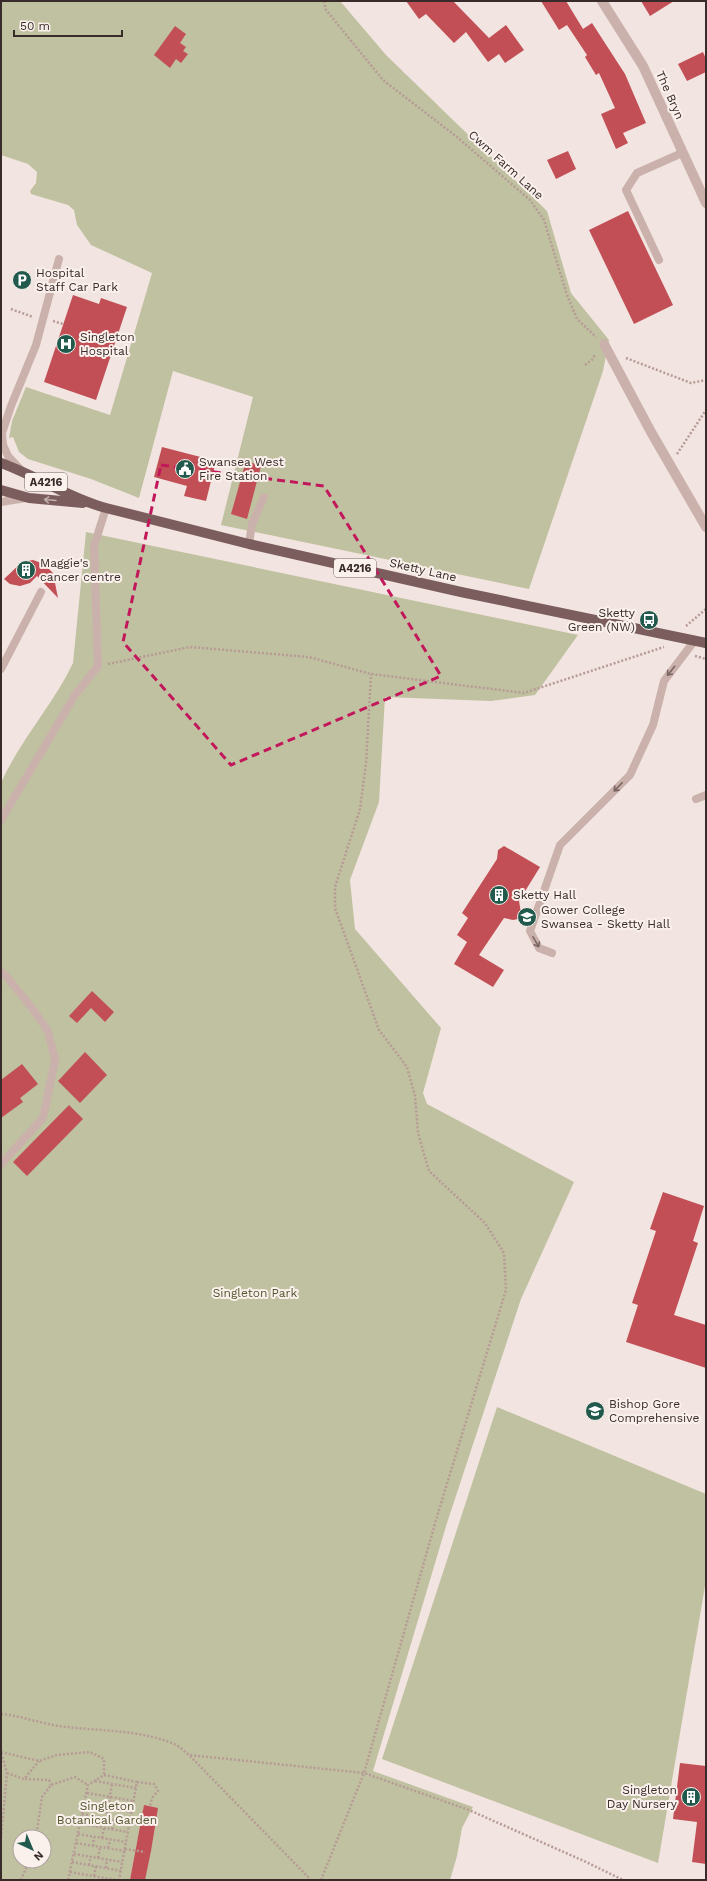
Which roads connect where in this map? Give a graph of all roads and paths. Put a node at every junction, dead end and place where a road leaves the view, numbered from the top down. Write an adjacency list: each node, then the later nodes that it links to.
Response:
1 (324, 1): 7 (path, Cwm Farm Lane)
2 (602, 1): 3 (street, The Bryn)
3 (682, 154): 4 (street, The Bryn); 6 (lane)
4 (706, 203)
5 (59, 259): 10 (lane)
6 (659, 260)
7 (604, 344): 8 (street)
8 (613, 361): 9 (path); 14 (street)
9 (706, 380)
10 (10, 406): 12 (lane); 15 (lane)
11 (706, 410): 14 (path)
12 (1, 420)
13 (1, 463): 15 (main road, Sketty Lane / A4216)
14 (670, 464): 22 (street)
15 (20, 470): 20 (main road, Sketty Lane / A4216)
16 (1, 490): 18 (main road, Sketty Lane / A4216)
17 (264, 497): 23 (lane)
18 (28, 498): 19 (lane); 20 (main road, Sketty Lane / A4216, one-way to 18)
19 (1, 502)
20 (89, 504): 21 (main road, Sketty Lane / A4216)
21 (106, 508): 23 (main road, Sketty Lane / A4216); 31 (lane)
22 (706, 527)
23 (249, 544): 27 (main road, Sketty Lane / A4216)
24 (41, 592): 32 (lane)
25 (706, 609): 26 (path)
26 (686, 626)
27 (695, 640): 28 (main road, Sketty Lane / A4216); 29 (lane)
28 (706, 643)
29 (685, 653): 30 (path); 33 (path); 37 (lane, one-way to 37)
30 (706, 659)
31 (98, 666): 33 (path); 36 (lane)
32 (1, 669)
33 (371, 674): 45 (path)
34 (706, 796): 35 (lane)
35 (696, 799)
36 (1, 820)
37 (552, 953)
38 (1, 972): 39 (lane)
39 (1, 1164)
40 (1, 1714): 42 (path)
41 (1, 1752): 43 (path); 44 (path)
42 (189, 1755): 45 (path); 104 (path)
43 (39, 1761): 46 (path); 47 (path)
44 (7, 1773): 47 (path); 72 (path)
45 (364, 1773): 105 (path); 106 (path)
46 (104, 1775): 48 (path); 49 (path)
47 (24, 1779): 51 (path)
48 (95, 1781): 50 (path); 52 (path)
49 (137, 1782): 53 (path); 58 (path)
50 (112, 1784): 53 (path); 55 (path)
51 (51, 1785): 52 (path); 69 (path)
52 (88, 1785): 54 (path)
53 (136, 1788): 56 (path)
54 (87, 1793): 55 (path); 57 (path)
55 (110, 1796): 56 (path); 59 (path)
56 (134, 1801): 60 (path)
57 (84, 1804): 59 (path); 61 (path)
58 (150, 1806)
59 (108, 1808): 60 (path); 63 (path)
60 (132, 1812): 65 (path)
61 (82, 1814): 62 (path); 66 (path)
62 (98, 1817): 63 (path); 67 (path)
63 (106, 1818): 64 (path)
64 (114, 1819): 65 (path); 70 (path)
65 (130, 1822): 71 (path)
66 (80, 1824): 67 (path); 73 (path)
67 (97, 1827): 68 (path)
68 (104, 1828): 70 (path); 76 (path)
69 (37, 1829)
70 (112, 1829): 71 (path)
71 (128, 1832): 78 (path)
72 (1, 1834): 75 (path)
73 (78, 1834): 74 (path); 79 (path)
74 (94, 1837): 76 (path); 80 (path)
75 (1, 1838)
76 (102, 1838): 77 (path)
77 (110, 1840): 78 (path); 82 (path)
78 (126, 1842): 83 (path)
79 (76, 1843): 80 (path); 85 (path)
80 (93, 1846): 81 (path)
81 (100, 1847): 82 (path); 87 (path)
82 (108, 1848): 83 (path)
83 (125, 1850): 84 (path); 90 (path)
84 (145, 1852)
85 (74, 1854): 86 (path); 89 (path)
86 (90, 1856): 87 (path); 91 (path)
87 (98, 1858): 88 (path)
88 (107, 1859): 90 (path); 93 (path)
89 (72, 1862): 91 (path); 96 (path)
90 (122, 1862): 95 (path)
91 (89, 1865): 92 (path)
92 (96, 1866): 93 (path); 98 (path)
93 (106, 1868): 95 (path)
94 (26, 1869): 100 (path)
95 (121, 1871): 103 (path)
96 (70, 1872): 97 (path); 101 (path)
97 (87, 1875): 98 (path); 102 (path)
98 (94, 1876): 99 (path)
99 (102, 1879): 103 (path)
100 (21, 1880)
101 (68, 1880)
102 (86, 1880)
103 (118, 1880)
104 (311, 1880)
105 (321, 1880)
106 (624, 1880)

